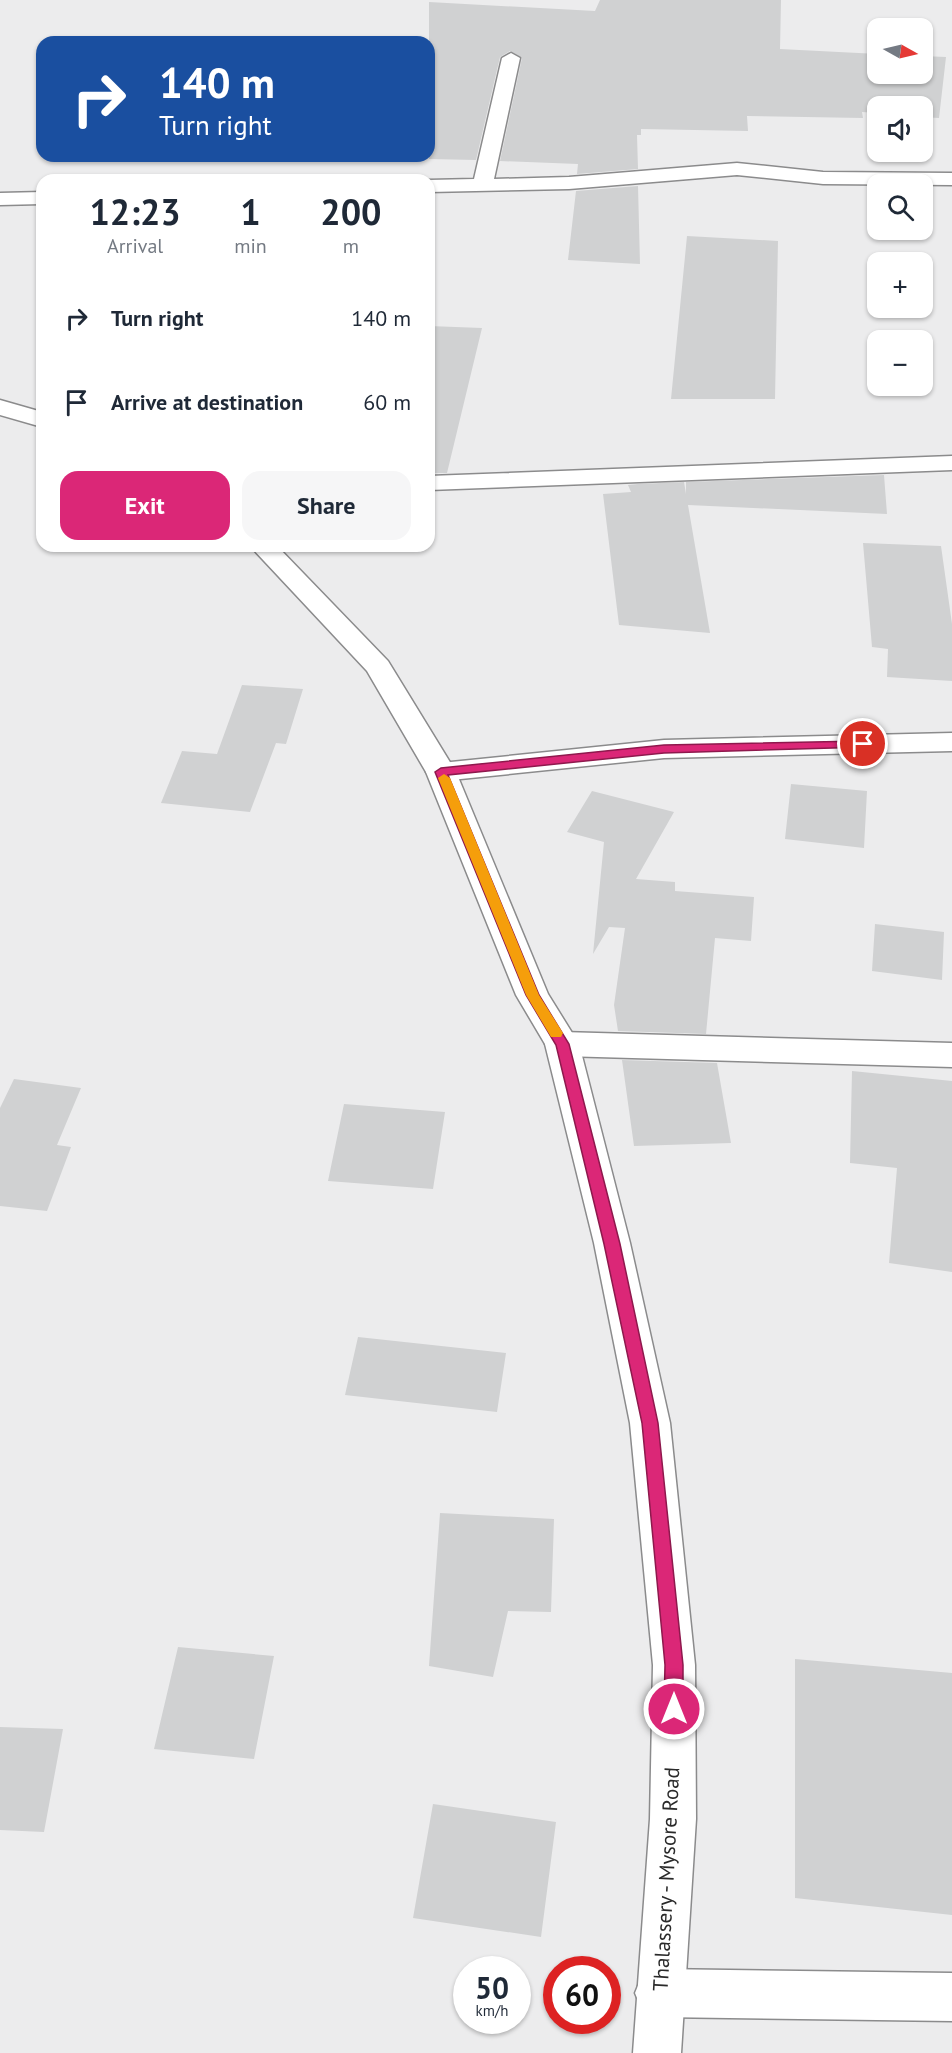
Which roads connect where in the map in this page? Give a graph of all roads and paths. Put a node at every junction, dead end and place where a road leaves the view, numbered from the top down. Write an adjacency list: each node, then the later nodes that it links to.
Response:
1 (511, 58): 3 (street)
2 (952, 179): 3 (street)
3 (483, 184): 4 (street)
4 (435, 186)
5 (36, 198): 6 (street)
6 (0, 199)
7 (0, 406): 8 (street)
8 (36, 418)
9 (952, 463): 10 (street)
10 (435, 483)
11 (269, 552): 13 (street, Thalassery - Mysore Road)
12 (952, 742): 13 (street)
13 (441, 772): 14 (street, Thalassery - Mysore Road)
14 (562, 1044): 15 (street); 16 (street, Thalassery - Mysore Road)
15 (952, 1055)
16 (659, 1993): 17 (street); 18 (street, Thalassery - Mysore Road)
17 (952, 1997)
18 (657, 2053)

